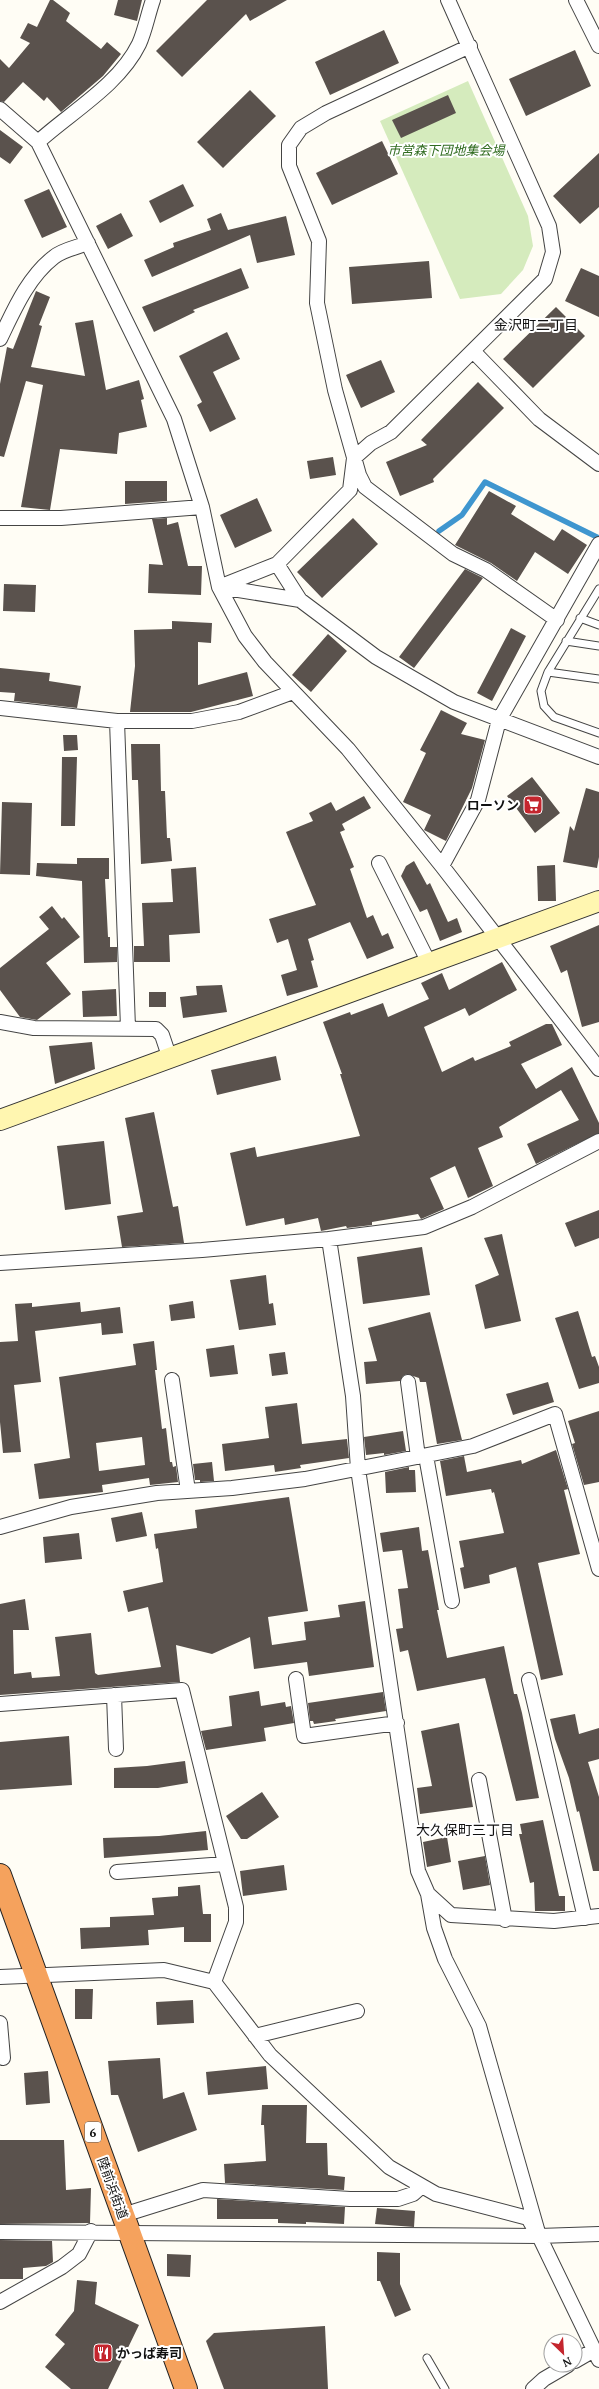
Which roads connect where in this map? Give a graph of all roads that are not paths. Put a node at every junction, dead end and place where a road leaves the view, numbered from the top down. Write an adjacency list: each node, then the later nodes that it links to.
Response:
1 (153, 0): 7 (street)
2 (448, 0): 4 (street)
3 (576, 0): 5 (street)
4 (470, 46): 10 (street); 11 (street)
5 (599, 46)
6 (0, 109): 7 (street)
7 (38, 142): 8 (street)
8 (88, 243): 9 (street); 13 (street)
9 (0, 339)
10 (473, 351): 11 (street); 12 (street)
11 (354, 458): 16 (street); 21 (street)
12 (599, 464)
13 (202, 507): 14 (street); 17 (street)
14 (0, 518)
15 (599, 544): 21 (street)
16 (277, 564): 17 (street); 19 (street)
17 (219, 587): 19 (street); 27 (street)
18 (599, 589): 20 (lane)
19 (300, 600): 29 (street)
20 (580, 618): 22 (lane); 23 (lane)
21 (557, 620): 29 (street)
22 (599, 625)
23 (566, 641): 24 (lane); 25 (lane)
24 (599, 646)
25 (548, 672): 26 (lane); 31 (lane)
26 (599, 680)
27 (293, 692): 30 (street); 34 (street)
28 (0, 708): 30 (street)
29 (499, 720): 32 (street); 34 (street)
30 (117, 721): 39 (street)
31 (599, 733)
32 (599, 757)
33 (379, 864): 37 (street)
34 (442, 866): 36 (street)
35 (599, 901): 36 (street)
36 (496, 939): 37 (street); 41 (street)
37 (429, 963): 40 (street)
38 (0, 1022): 39 (street)
39 (128, 1028): 40 (street)
40 (170, 1059): 42 (street)
41 (599, 1069)
42 (0, 1120)
43 (599, 1141): 44 (street)
44 (329, 1239): 45 (street); 49 (street)
45 (0, 1263)
46 (172, 1380): 50 (street)
47 (408, 1382): 48 (street)
48 (422, 1457): 49 (street); 52 (street); 53 (street)
49 (358, 1469): 50 (street); 58 (street)
50 (188, 1491): 51 (street)
51 (0, 1527)
52 (599, 1569)
53 (452, 1601)
54 (296, 1679): 58 (street)
55 (529, 1680): 67 (street)
56 (114, 1695): 57 (street); 59 (street); 61 (street)
57 (0, 1704)
58 (397, 1723): 64 (street)
59 (116, 1749)
60 (479, 1780): 68 (street)
61 (225, 1864): 62 (street); 71 (street)
62 (117, 1872)
63 (0, 1875): 65 (highway, 陸前浜街道 / 6)
64 (428, 1894): 68 (street); 81 (street)
65 (5, 1904): 69 (highway, 陸前浜街道 / 6)
66 (599, 1916): 67 (street)
67 (585, 1918): 68 (street)
68 (505, 1920)
69 (36, 1976): 70 (street); 71 (street); 77 (highway, 陸前浜街道 / 6)
70 (0, 1977)
71 (214, 1982): 74 (street)
72 (357, 2011): 74 (street)
73 (0, 2023): 75 (street)
74 (255, 2036): 76 (street)
75 (3, 2058)
76 (422, 2186): 77 (street); 81 (street)
77 (126, 2224): 78 (street); 81 (street); 87 (highway, 陸前浜街道 / 6)
78 (91, 2231): 79 (street); 82 (street)
79 (0, 2232)
80 (599, 2234): 81 (street)
81 (539, 2236): 83 (street)
82 (0, 2302)
83 (597, 2355): 85 (street)
84 (427, 2358): 88 (lane)
85 (583, 2359)
86 (554, 2373): 89 (street)
87 (186, 2389)
88 (444, 2389)
89 (533, 2389)

